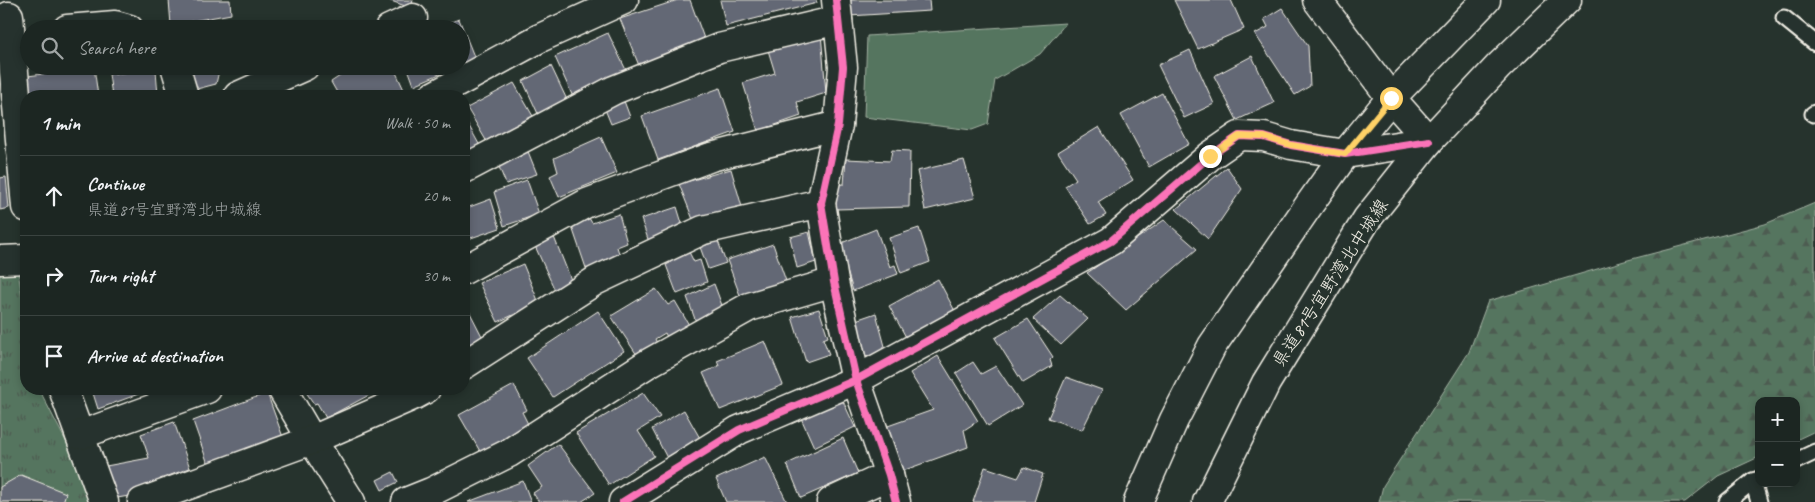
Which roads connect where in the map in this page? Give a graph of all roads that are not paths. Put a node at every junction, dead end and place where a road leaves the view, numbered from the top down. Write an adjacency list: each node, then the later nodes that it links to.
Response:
1 (624, 0): 16 (street)
2 (1317, 0): 17 (street)
3 (1486, 0): 17 (street)
4 (1567, 0): 19 (street, 県道81号宜野湾北中城線)
5 (837, 10): 18 (street); 22 (street)
6 (7, 11): 8 (street)
7 (1784, 18): 9 (lane)
8 (20, 41)
9 (1815, 42)
10 (21, 75): 13 (street)
11 (178, 75): 14 (street)
12 (285, 75): 15 (street)
13 (21, 90)
14 (182, 90)
15 (251, 90)
16 (444, 90)
17 (1391, 98): 19 (street); 21 (street)
18 (838, 125): 25 (street); 28 (street)
19 (1429, 141): 21 (street); 51 (street, 県道81号宜野湾北中城線)
20 (20, 149): 23 (street)
21 (1345, 154): 31 (street); 50 (street)
22 (470, 166)
23 (12, 170): 24 (street)
24 (20, 191)
25 (821, 203): 29 (street); 30 (street)
26 (20, 259): 27 (street)
27 (0, 260)
28 (470, 267)
29 (834, 282): 31 (street); 46 (street)
30 (470, 361)
31 (856, 380): 40 (street); 47 (street)
32 (66, 395): 36 (street)
33 (191, 395): 36 (street)
34 (286, 395): 37 (street)
35 (415, 395): 37 (street)
36 (80, 435): 43 (street)
37 (312, 440): 44 (street); 45 (street)
38 (1815, 452): 39 (lane)
39 (1800, 459)
40 (889, 475): 48 (street); 49 (street)
41 (1755, 481): 52 (lane)
42 (1757, 487): 53 (lane)
43 (104, 502)
44 (142, 502)
45 (351, 502)
46 (406, 502)
47 (623, 502)
48 (831, 502)
49 (896, 502)
50 (1138, 502)
51 (1207, 502)
52 (1727, 502)
53 (1759, 502)

